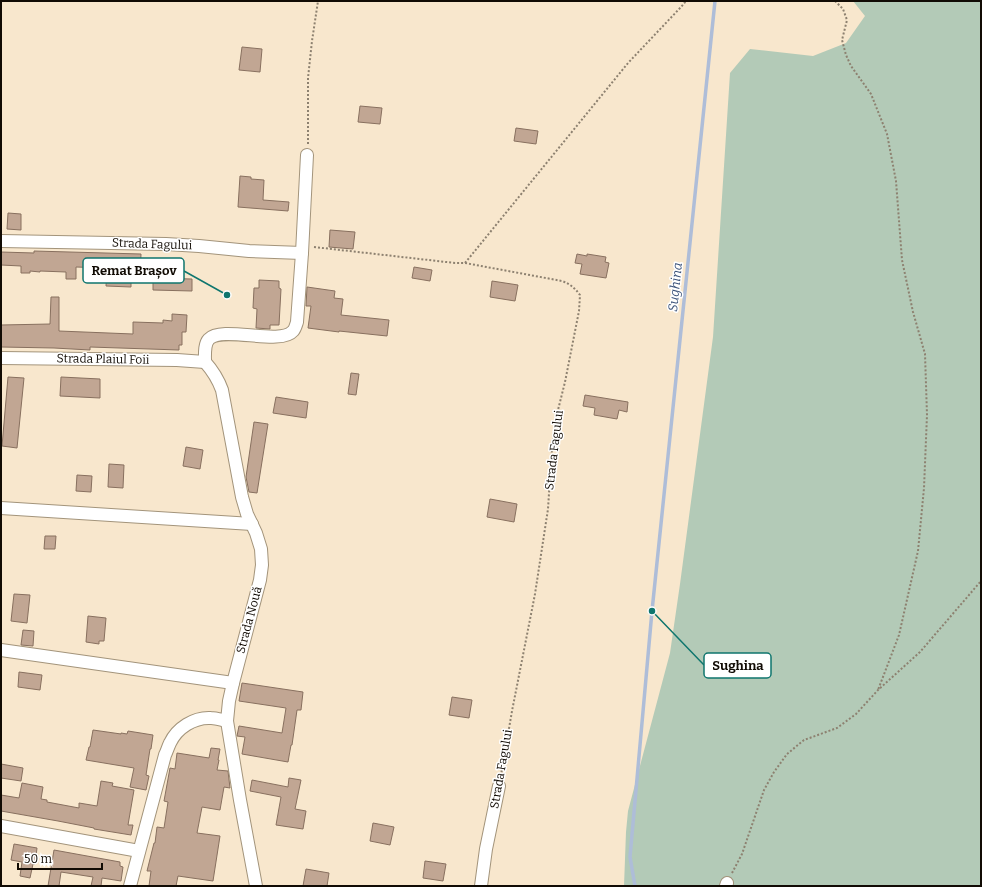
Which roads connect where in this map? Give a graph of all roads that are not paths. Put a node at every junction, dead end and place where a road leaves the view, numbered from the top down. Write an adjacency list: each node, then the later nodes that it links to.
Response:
1 (308, 155): 3 (street)
2 (1, 241): 3 (street, Strada Fagului)
3 (302, 250): 5 (street)
4 (1, 358): 5 (street, Strada Plaiul Foii)
5 (205, 362): 7 (street, Strada Nouă)
6 (1, 508): 7 (street)
7 (252, 524): 9 (street, Strada Nouă)
8 (1, 650): 9 (street)
9 (233, 683): 10 (street, Strada Nouă)
10 (227, 720): 13 (street); 15 (street, Strada Nouă)
11 (499, 786): 16 (street, Strada Fagului)
12 (1, 826): 13 (street)
13 (139, 851): 14 (street)
14 (130, 886)
15 (256, 886)
16 (481, 886)

